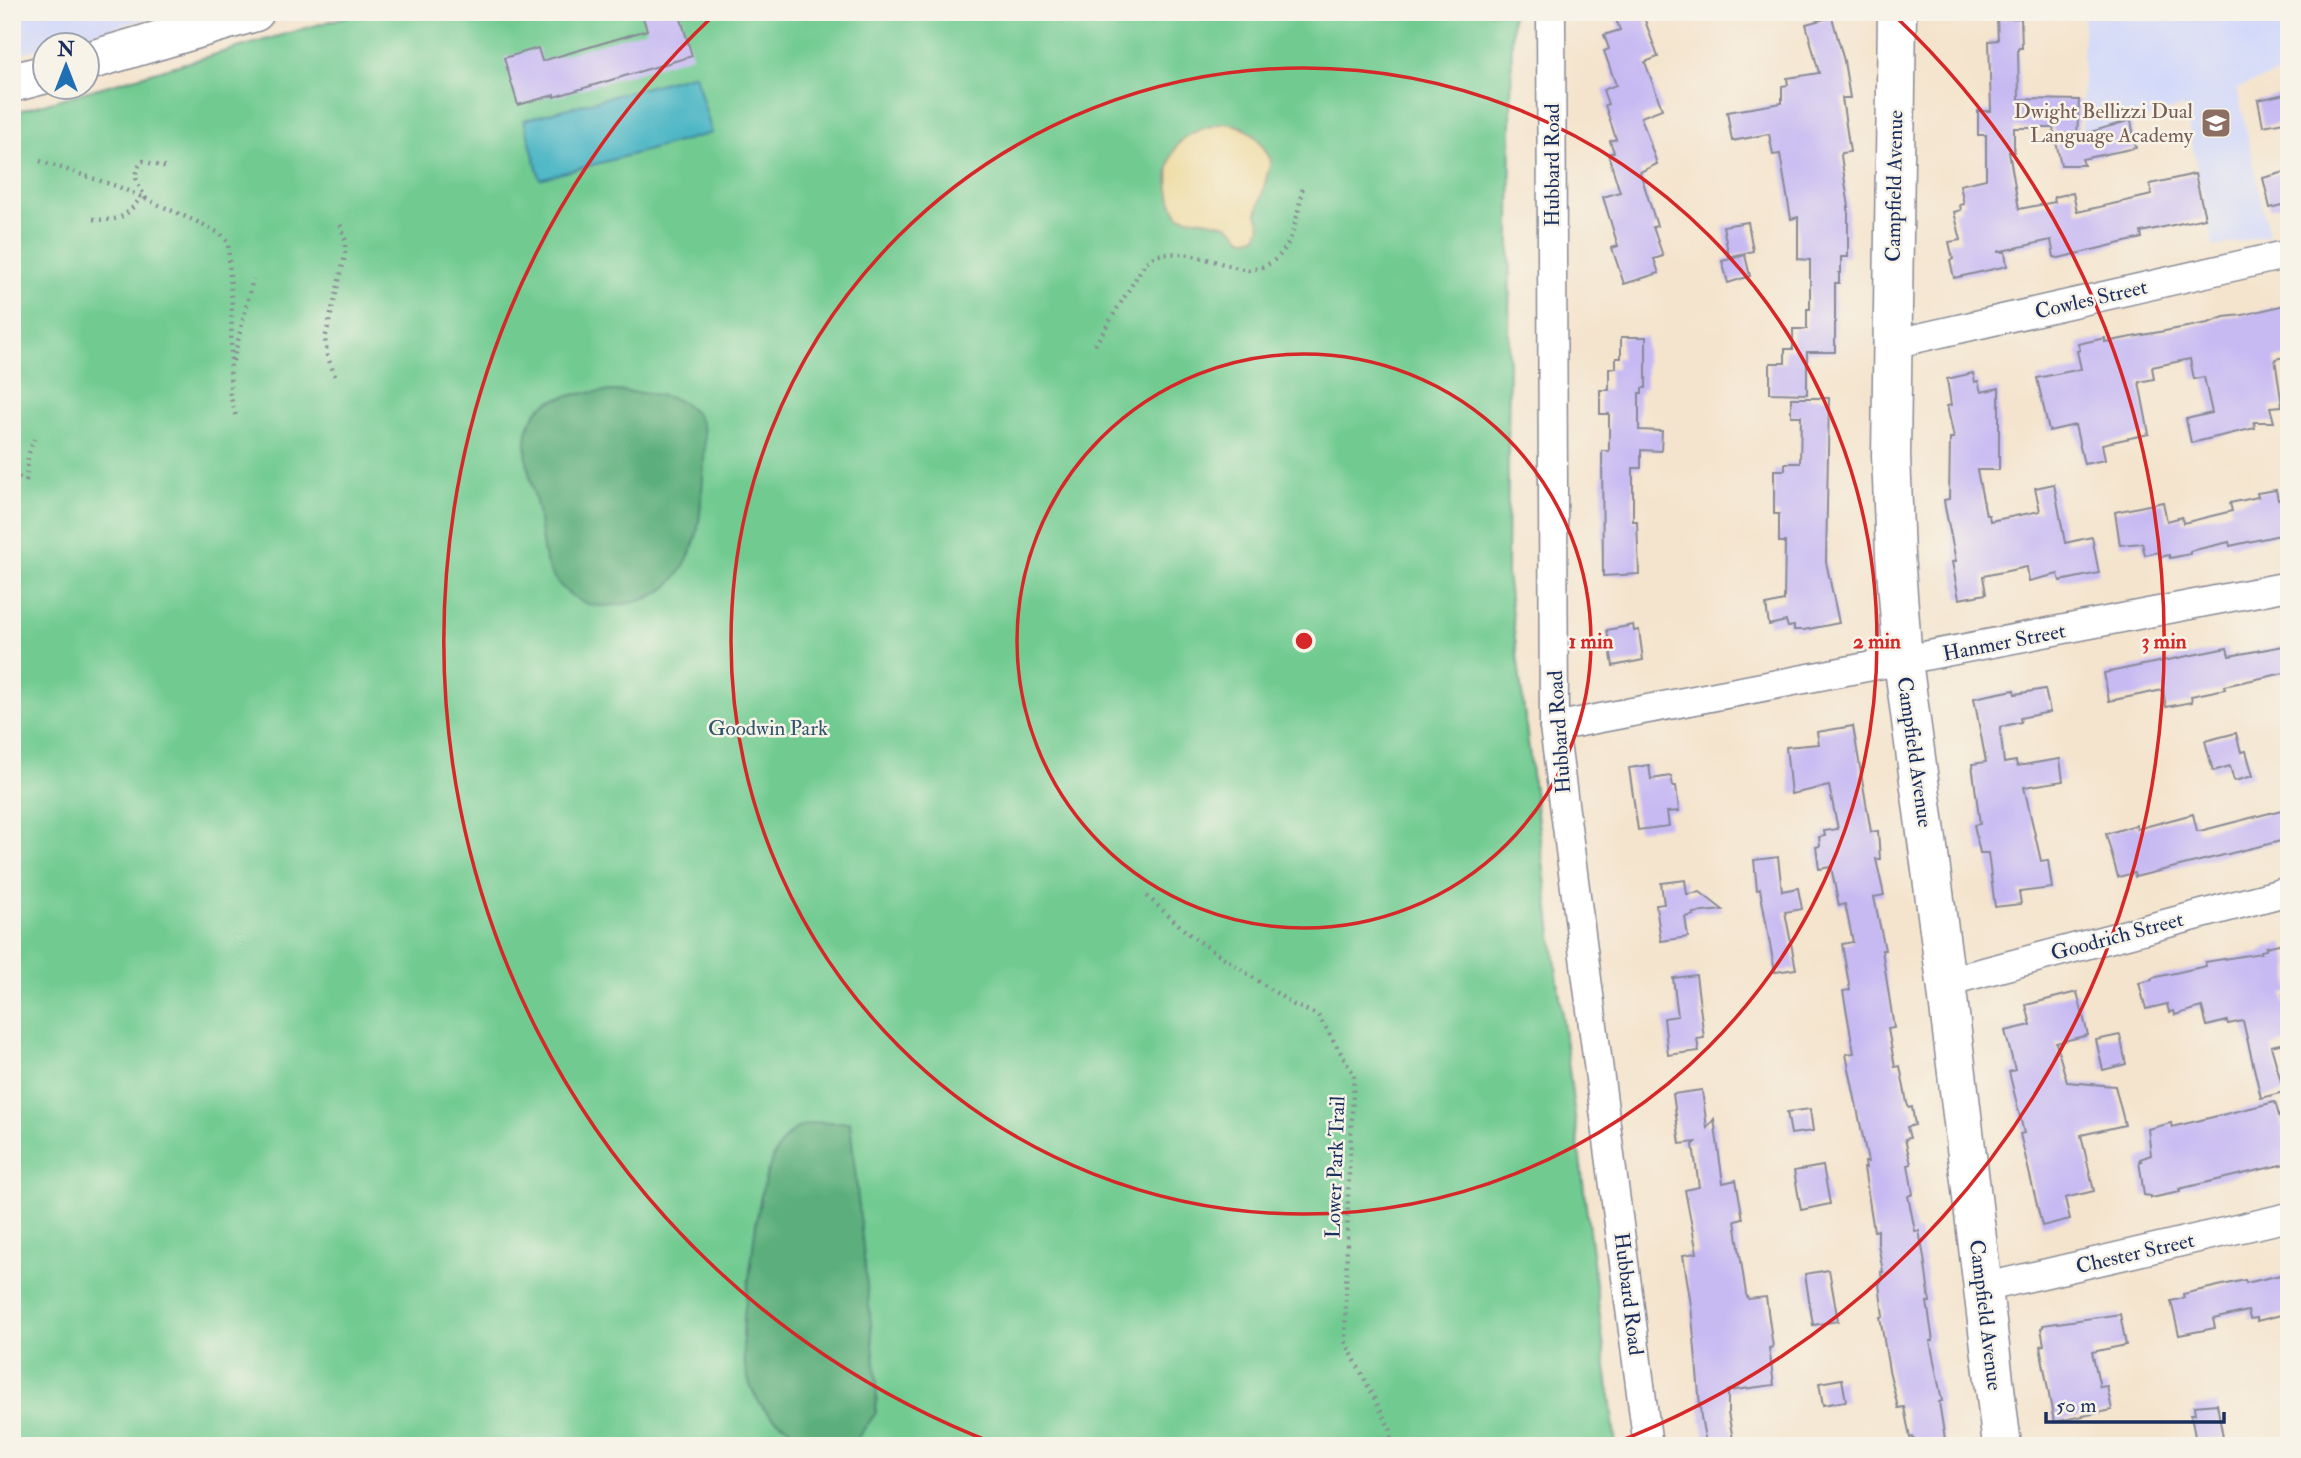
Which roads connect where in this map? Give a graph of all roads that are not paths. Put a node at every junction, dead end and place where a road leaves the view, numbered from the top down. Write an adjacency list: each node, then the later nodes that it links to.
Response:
1 (255, 12): 4 (street)
2 (1551, 12): 11 (street, Hubbard Road)
3 (1897, 12): 8 (street, Campfield Avenue)
4 (102, 57)
5 (32, 78): 6 (street)
6 (12, 83)
7 (2289, 254): 8 (street, Cowles Street)
8 (1892, 344): 10 (street, Campfield Avenue)
9 (2289, 586): 10 (street, Hanmer Street)
10 (1903, 661): 11 (street, Hanmer Street); 13 (street, Campfield Avenue)
11 (1554, 727): 16 (street, Hubbard Road)
12 (2289, 891): 13 (street, Goodrich Street)
13 (1946, 982): 15 (street, Campfield Avenue)
14 (2289, 1217): 15 (street, Chester Street)
15 (1982, 1288): 17 (street, Campfield Avenue)
16 (1648, 1446)
17 (2002, 1446)

